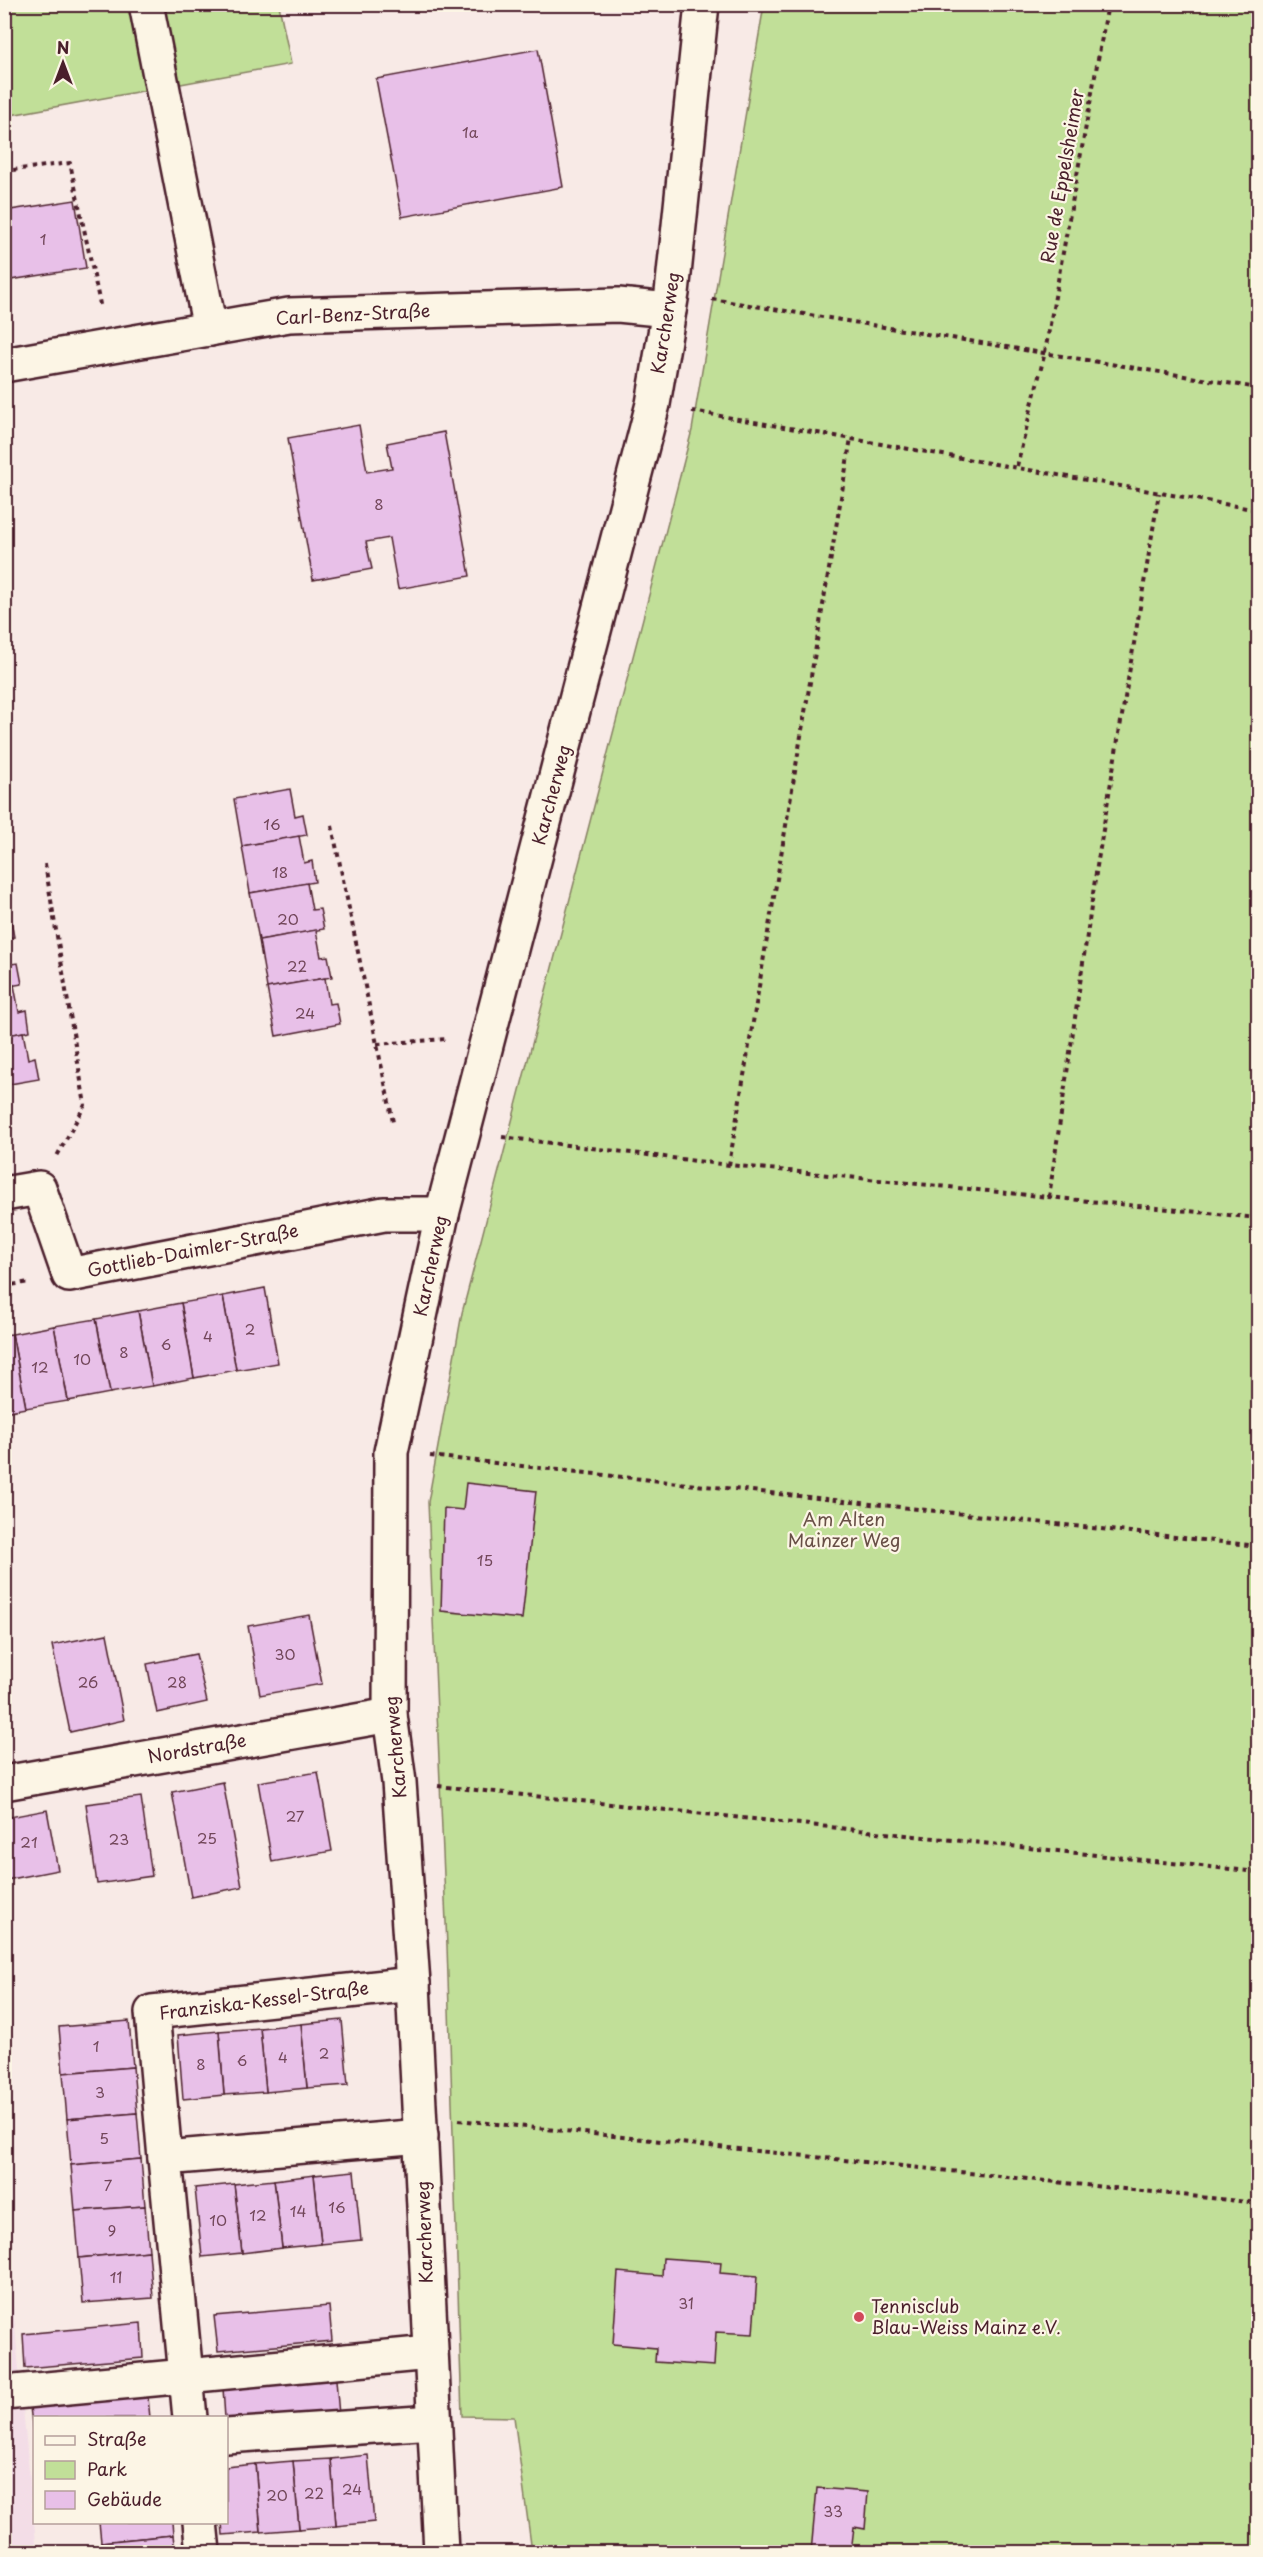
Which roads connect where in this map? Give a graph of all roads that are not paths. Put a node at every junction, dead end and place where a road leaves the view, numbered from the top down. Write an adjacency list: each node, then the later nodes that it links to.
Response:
1 (146, 4): 4 (street)
2 (702, 4): 3 (street, Karcherweg)
3 (669, 310): 4 (street, Carl-Benz-Straße); 7 (street, Karcherweg)
4 (210, 329): 5 (street, Carl-Benz-Straße)
5 (4, 365)
6 (4, 1194): 7 (street, Gottlieb-Daimler-Straße)
7 (442, 1214): 8 (street, Karcherweg)
8 (390, 1715): 9 (street, Nordstraße); 10 (street, Karcherweg)
9 (4, 1783)
10 (412, 1984): 11 (street, Karcherweg); 12 (street, Franziska-Kessel-Straße)
11 (420, 2126): 12 (street); 13 (street, Karcherweg)
12 (165, 2158): 14 (street, Franziska-Kessel-Straße)
13 (430, 2353): 14 (street); 17 (street, Karcherweg)
14 (186, 2376): 15 (street); 16 (street, Franziska-Kessel-Straße)
15 (4, 2392)
16 (190, 2416)
17 (434, 2422): 18 (street); 20 (street, Karcherweg)
18 (228, 2436)
19 (201, 2524): 21 (street)
20 (449, 2549)
21 (203, 2553)

